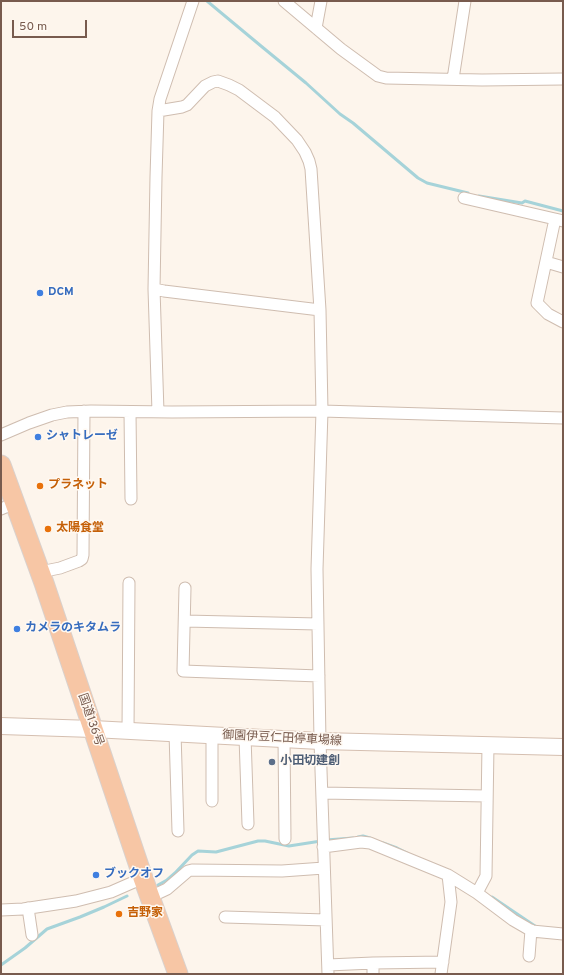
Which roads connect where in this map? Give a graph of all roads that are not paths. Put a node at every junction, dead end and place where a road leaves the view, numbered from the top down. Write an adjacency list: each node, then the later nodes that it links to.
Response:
1 (193, 1): 8 (street)
2 (284, 1): 5 (street)
3 (321, 1): 5 (street)
4 (465, 1): 6 (street)
5 (316, 28): 6 (street)
6 (453, 79): 7 (street)
7 (563, 79)
8 (158, 111): 13 (street); 14 (street)
9 (464, 198): 10 (street)
10 (559, 220): 11 (street)
11 (546, 262): 12 (street); 15 (street)
12 (563, 267)
13 (154, 289): 14 (street); 19 (street)
14 (320, 310): 17 (street)
15 (563, 322)
16 (84, 411): 18 (street); 21 (street); 25 (street)
17 (322, 411): 19 (street); 20 (street); 29 (street)
18 (130, 412): 19 (street); 23 (street)
19 (158, 412)
20 (563, 418)
21 (1, 435)
22 (1, 465): 24 (highway, 国道136号)
23 (131, 499)
24 (5, 503): 25 (highway, 国道136号); 32 (highway, 国道136号)
25 (40, 572): 32 (highway, 国道136号)
26 (129, 583): 33 (street)
27 (185, 588): 28 (street)
28 (185, 621): 29 (street); 30 (street)
29 (318, 624): 30 (street)
30 (318, 676): 38 (street)
31 (1, 726): 32 (main road, 御園伊豆仁田停車場線)
32 (87, 728): 33 (main road, 御園伊豆仁田停車場線); 50 (highway, 国道136号)
33 (128, 731): 34 (main road, 御園伊豆仁田停車場線)
34 (175, 733): 35 (main road, 御園伊豆仁田停車場線); 45 (street)
35 (212, 735): 36 (main road, 御園伊豆仁田停車場線); 43 (street)
36 (245, 737): 37 (main road, 御園伊豆仁田停車場線); 44 (street)
37 (284, 739): 38 (main road, 御園伊豆仁田停車場線); 46 (street)
38 (320, 741): 39 (main road, 御園伊豆仁田停車場線); 41 (street)
39 (488, 745): 40 (main road, 御園伊豆仁田停車場線); 42 (street)
40 (563, 747)
41 (322, 793): 42 (street); 47 (street)
42 (487, 796): 51 (street)
43 (212, 801)
44 (248, 824)
45 (178, 831)
46 (285, 839)
47 (323, 847): 48 (street); 49 (street)
48 (324, 868): 52 (street); 56 (street)
49 (448, 875): 51 (street); 61 (street)
50 (139, 880): 52 (highway, 国道136号); 53 (street); 64 (highway, 国道136号)
51 (477, 893): 57 (street)
52 (150, 897): 64 (highway, 国道136号)
53 (28, 908): 54 (street); 59 (street)
54 (1, 910)
55 (225, 917): 56 (street)
56 (326, 920): 63 (street)
57 (531, 930): 58 (street); 60 (street)
58 (563, 934)
59 (32, 935)
60 (530, 956)
61 (443, 962): 62 (street); 65 (street)
62 (373, 968): 63 (street)
63 (328, 969)
64 (171, 973)
65 (441, 974)

